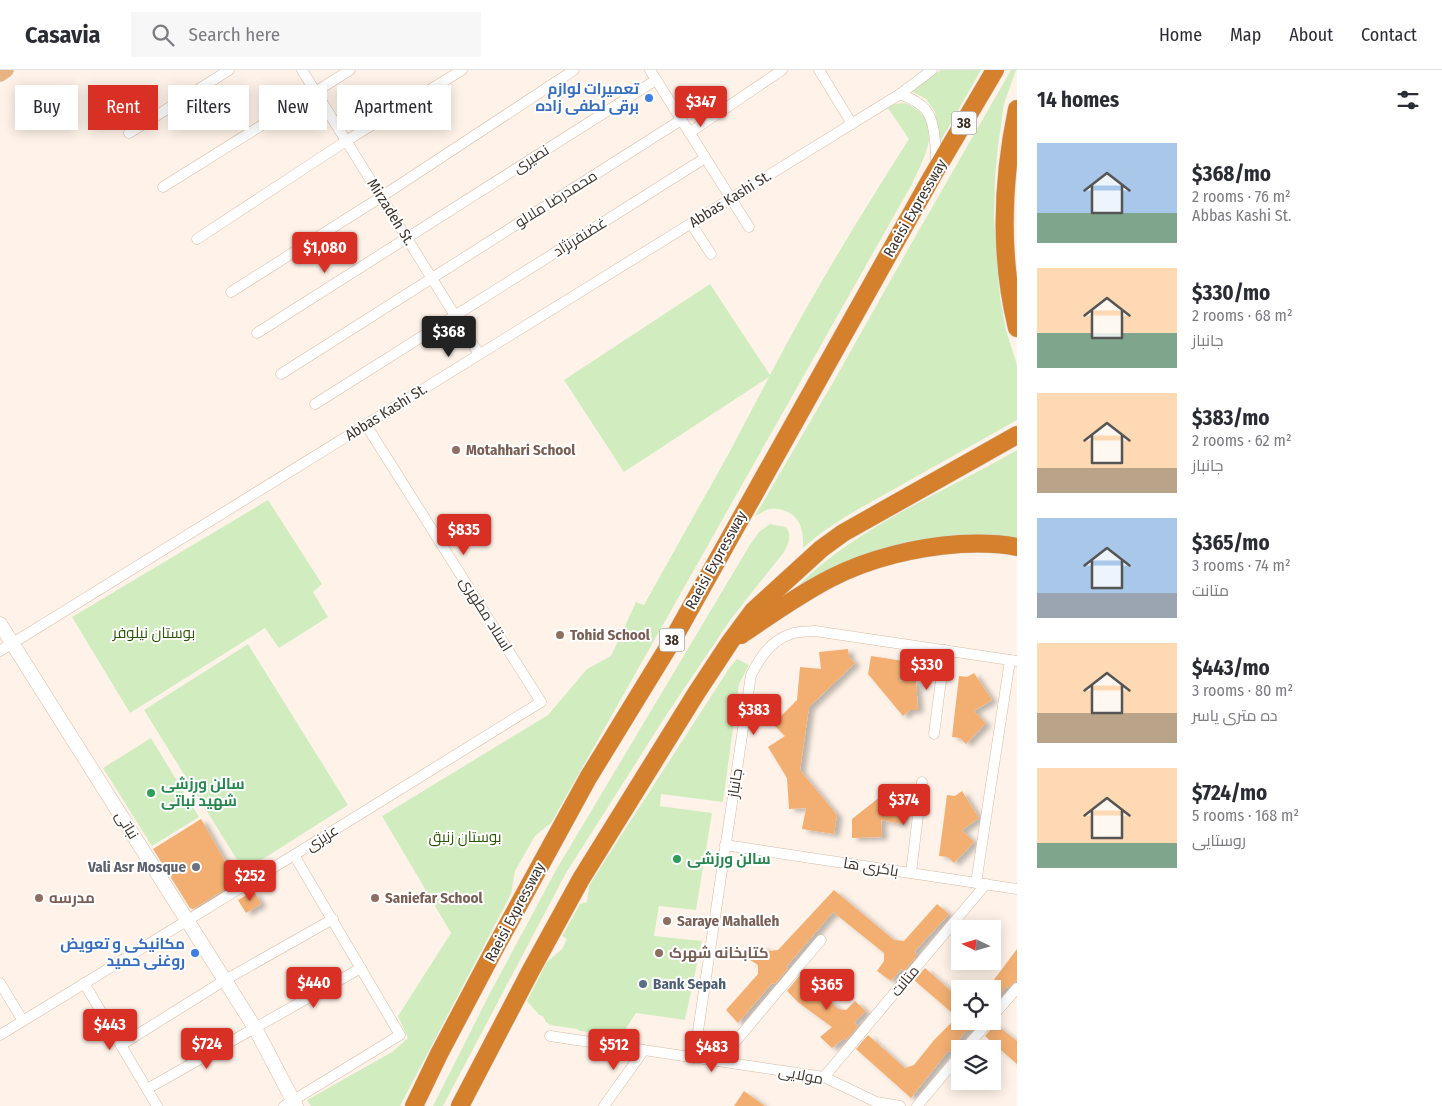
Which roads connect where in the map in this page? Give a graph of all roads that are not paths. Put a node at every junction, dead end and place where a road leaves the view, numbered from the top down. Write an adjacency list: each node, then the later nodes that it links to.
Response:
1 (6, 70): 12 (main road)
2 (229, 70): 22 (street)
3 (302, 70): 14 (street, Mirzadeh St.)
4 (350, 70): 15 (street)
5 (462, 70): 24 (street)
6 (574, 70): 28 (street)
7 (650, 70): 13 (street)
8 (782, 70): 23 (street)
9 (819, 70): 20 (street)
10 (932, 70): 16 (street, Abbas Kashi St.)
11 (995, 70): 26 (highway, Raeisi Expressway / 38)
12 (0, 74)
13 (656, 80): 19 (street); 32 (street, نصیری)
14 (312, 85)
15 (326, 85)
16 (900, 94): 20 (street, Abbas Kashi St.); 26 (street)
17 (327, 109): 24 (street, Mirzadeh St.)
18 (1017, 109): 38 (highway)
19 (681, 120): 23 (street); 35 (street, محمدرضا ملالو)
20 (852, 124): 29 (street, Abbas Kashi St.)
21 (259, 127): 27 (street)
22 (129, 132)
23 (689, 133): 25 (street)
24 (346, 141): 28 (street, Mirzadeh St.); 33 (street)
25 (705, 158): 29 (street); 37 (street, غضنفرنژاد)
26 (933, 175): 85 (highway, Raeisi Expressway / 38)
27 (163, 187)
28 (382, 197): 32 (street, Mirzadeh St.); 36 (street)
29 (730, 199): 30 (street, Abbas Kashi St.); 31 (street)
30 (691, 224): 34 (street); 40 (street, Abbas Kashi St.)
31 (749, 227)
32 (406, 237): 35 (street, Mirzadeh St.); 39 (street, نصیری)
33 (197, 239)
34 (711, 254)
35 (432, 278): 37 (street, Mirzadeh St.); 41 (street, محمدرضا ملالو)
36 (232, 292)
37 (456, 316): 40 (street, Mirzadeh St.); 42 (street, غضنفرنژاد)
38 (1017, 328)
39 (256, 333)
40 (479, 354): 43 (street, Abbas Kashi St.)
41 (281, 374)
42 (315, 404)
43 (366, 425): 48 (street, Abbas Kashi St.); 52 (street, استاد مطهری)
44 (1017, 435): 47 (highway)
45 (1017, 547): 47 (highway)
46 (0, 624): 48 (main road, نباتی)
47 (730, 642): 86 (highway)
48 (12, 644): 50 (street, Abbas Kashi St.); 60 (main road, نباتی)
49 (945, 650): 51 (street, جانباز); 53 (street); 55 (street, جانباز)
50 (0, 651)
51 (1013, 660): 58 (street)
52 (541, 702): 56 (street, عزیزی)
53 (934, 734)
54 (922, 782): 57 (street)
55 (725, 845): 57 (street, باکری ها); 77 (street, جانباز)
56 (294, 855): 60 (street, عزیزی); 61 (street)
57 (911, 873): 58 (street, باکری ها)
58 (981, 884): 59 (street, باکری ها); 80 (street, متانت)
59 (1017, 889)
60 (187, 920): 64 (main road, نباتی); 66 (street, عزیزی)
61 (333, 920): 63 (street); 64 (street)
62 (821, 940): 78 (street)
63 (361, 968): 70 (street); 82 (street)
64 (225, 980): 70 (main road, نباتی); 75 (street)
65 (0, 983): 69 (street)
66 (84, 983): 69 (street, عزیزی); 75 (street)
67 (1017, 988): 68 (street)
68 (1001, 1007)
69 (23, 1021): 72 (street, عزیزی)
70 (255, 1028): 81 (street); 82 (main road, نباتی)
71 (981, 1030): 74 (street)
72 (0, 1035)
73 (550, 1036): 76 (street, مولايی)
74 (973, 1040)
75 (121, 1045): 81 (street)
76 (644, 1050): 77 (street, مولايی); 87 (street)
77 (694, 1058): 78 (street, مولايی)
78 (720, 1061): 80 (street, مولايی)
79 (951, 1066): 89 (street)
80 (824, 1077): 83 (street, مولايی)
81 (147, 1090): 84 (street)
82 (291, 1104)
83 (876, 1104): 88 (street, مولايی)
84 (157, 1106)
85 (414, 1106)
86 (460, 1106)
87 (604, 1106)
88 (900, 1106)
89 (917, 1106)

